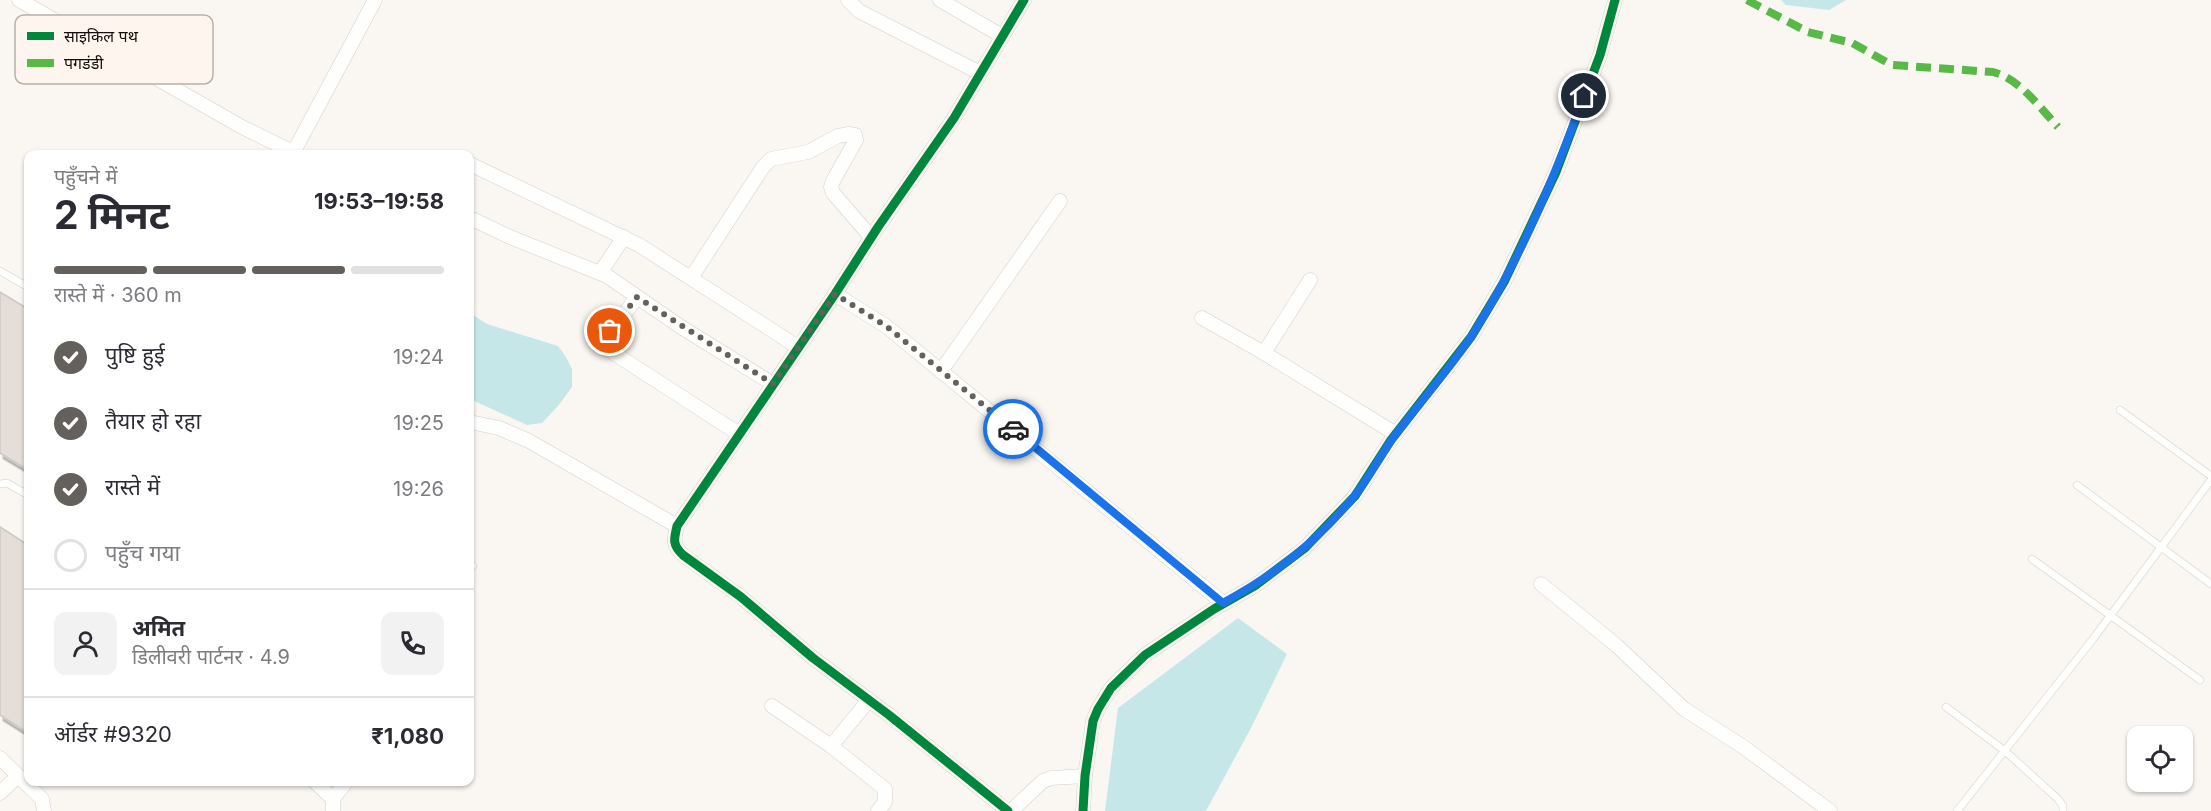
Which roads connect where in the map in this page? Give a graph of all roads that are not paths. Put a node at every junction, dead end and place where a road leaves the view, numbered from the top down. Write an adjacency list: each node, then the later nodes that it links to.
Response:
1 (19, 0): 7 (street)
2 (375, 0): 12 (street)
3 (848, 0): 9 (street)
4 (940, 0): 8 (street)
5 (1024, 0): 8 (street)
6 (1615, 0): 33 (street)
7 (45, 15)
8 (1002, 36): 9 (street)
9 (980, 73): 17 (street)
10 (166, 84): 11 (street)
11 (288, 150)
12 (297, 150)
13 (474, 166): 16 (street)
14 (1060, 201): 28 (street)
15 (474, 220): 19 (street)
16 (624, 237): 19 (street); 20 (street)
17 (871, 237): 20 (street); 23 (street)
18 (0, 271): 22 (lane)
19 (600, 273): 24 (street)
20 (691, 278): 26 (street)
21 (1310, 280): 27 (street)
22 (24, 285)
23 (835, 294): 26 (street); 28 (street)
24 (637, 297): 29 (street); 32 (street)
25 (1202, 318): 27 (street)
26 (798, 347): 29 (street)
27 (1264, 353): 33 (street)
28 (941, 371): 43 (street)
29 (773, 384): 32 (street)
30 (2120, 411): 34 (lane)
31 (474, 423): 38 (street)
32 (739, 434): 38 (street)
33 (1396, 434): 43 (street)
34 (2211, 478): 39 (lane)
35 (0, 484): 37 (lane)
36 (2077, 485): 39 (lane)
37 (24, 493)
38 (677, 526): 46 (street)
39 (2161, 547): 42 (lane); 44 (lane)
40 (2032, 559): 44 (lane)
41 (1541, 584): 64 (street)
42 (2211, 584)
43 (1223, 603): 53 (street)
44 (2110, 616): 45 (lane); 50 (lane)
45 (2200, 680)
46 (869, 700): 49 (street); 62 (street)
47 (772, 706): 49 (street)
48 (1947, 707): 50 (lane)
49 (831, 746): 61 (street)
50 (2005, 751): 65 (lane); 66 (lane)
51 (0, 758): 52 (street)
52 (18, 776): 54 (street); 58 (street)
53 (1084, 776): 62 (street); 63 (street)
54 (24, 782)
55 (28, 786): 60 (street)
56 (318, 786): 59 (street)
57 (344, 786): 59 (street)
58 (0, 793)
59 (333, 805)
60 (44, 811)
61 (878, 811)
62 (1009, 811)
63 (1083, 811)
64 (1830, 811)
65 (1957, 811)
66 (2063, 811)

